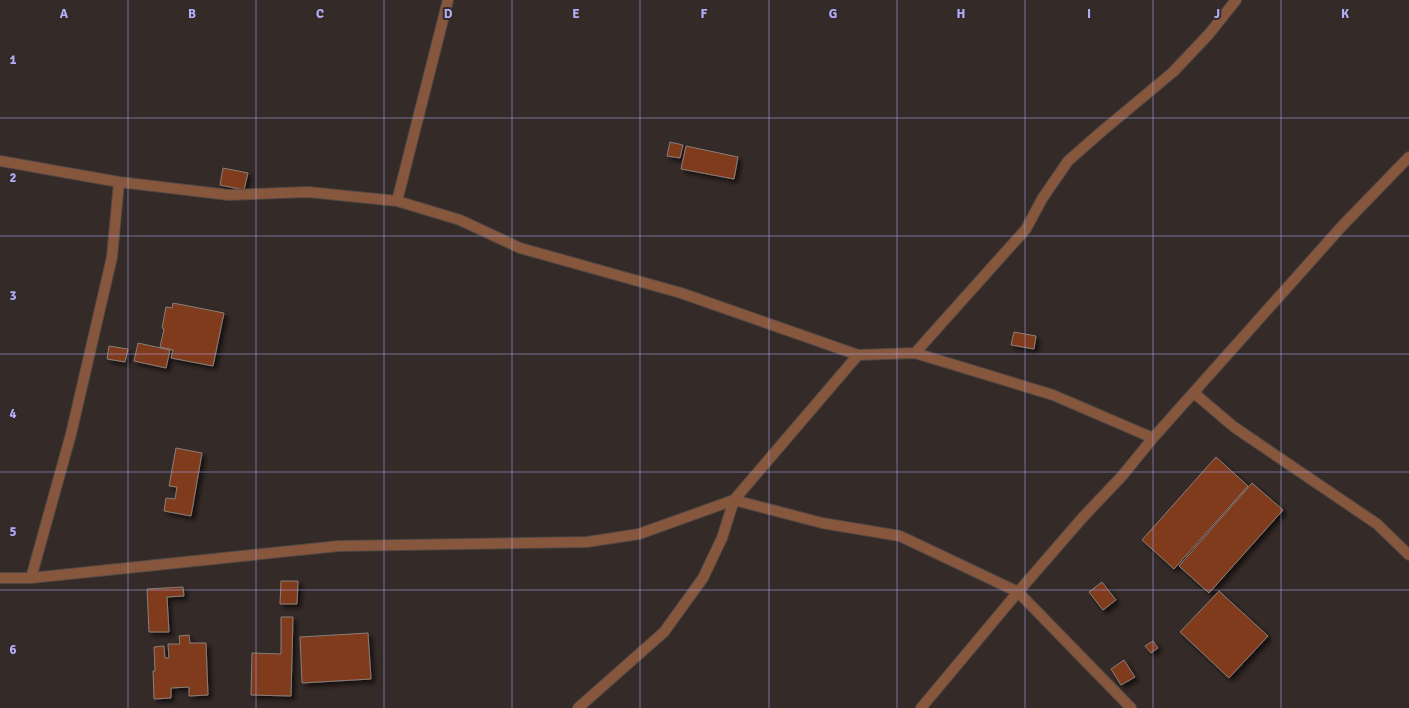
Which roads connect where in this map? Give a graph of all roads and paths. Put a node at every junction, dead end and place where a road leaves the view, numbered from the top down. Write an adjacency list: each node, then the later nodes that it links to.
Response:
1 (448, 0): 6 (street)
2 (1236, 0): 7 (street)
3 (1409, 157): 9 (street)
4 (0, 161): 5 (street)
5 (119, 182): 6 (street); 14 (street)
6 (397, 201): 8 (street)
7 (915, 353): 8 (street); 10 (street)
8 (858, 354): 11 (street)
9 (1194, 393): 10 (street); 12 (street)
10 (1153, 438): 15 (street)
11 (734, 500): 14 (street); 15 (street); 16 (street)
12 (1409, 555)
13 (0, 578): 14 (street)
14 (31, 578)
15 (1018, 592): 17 (street); 18 (street)
16 (578, 708)
17 (921, 708)
18 (1131, 708)

